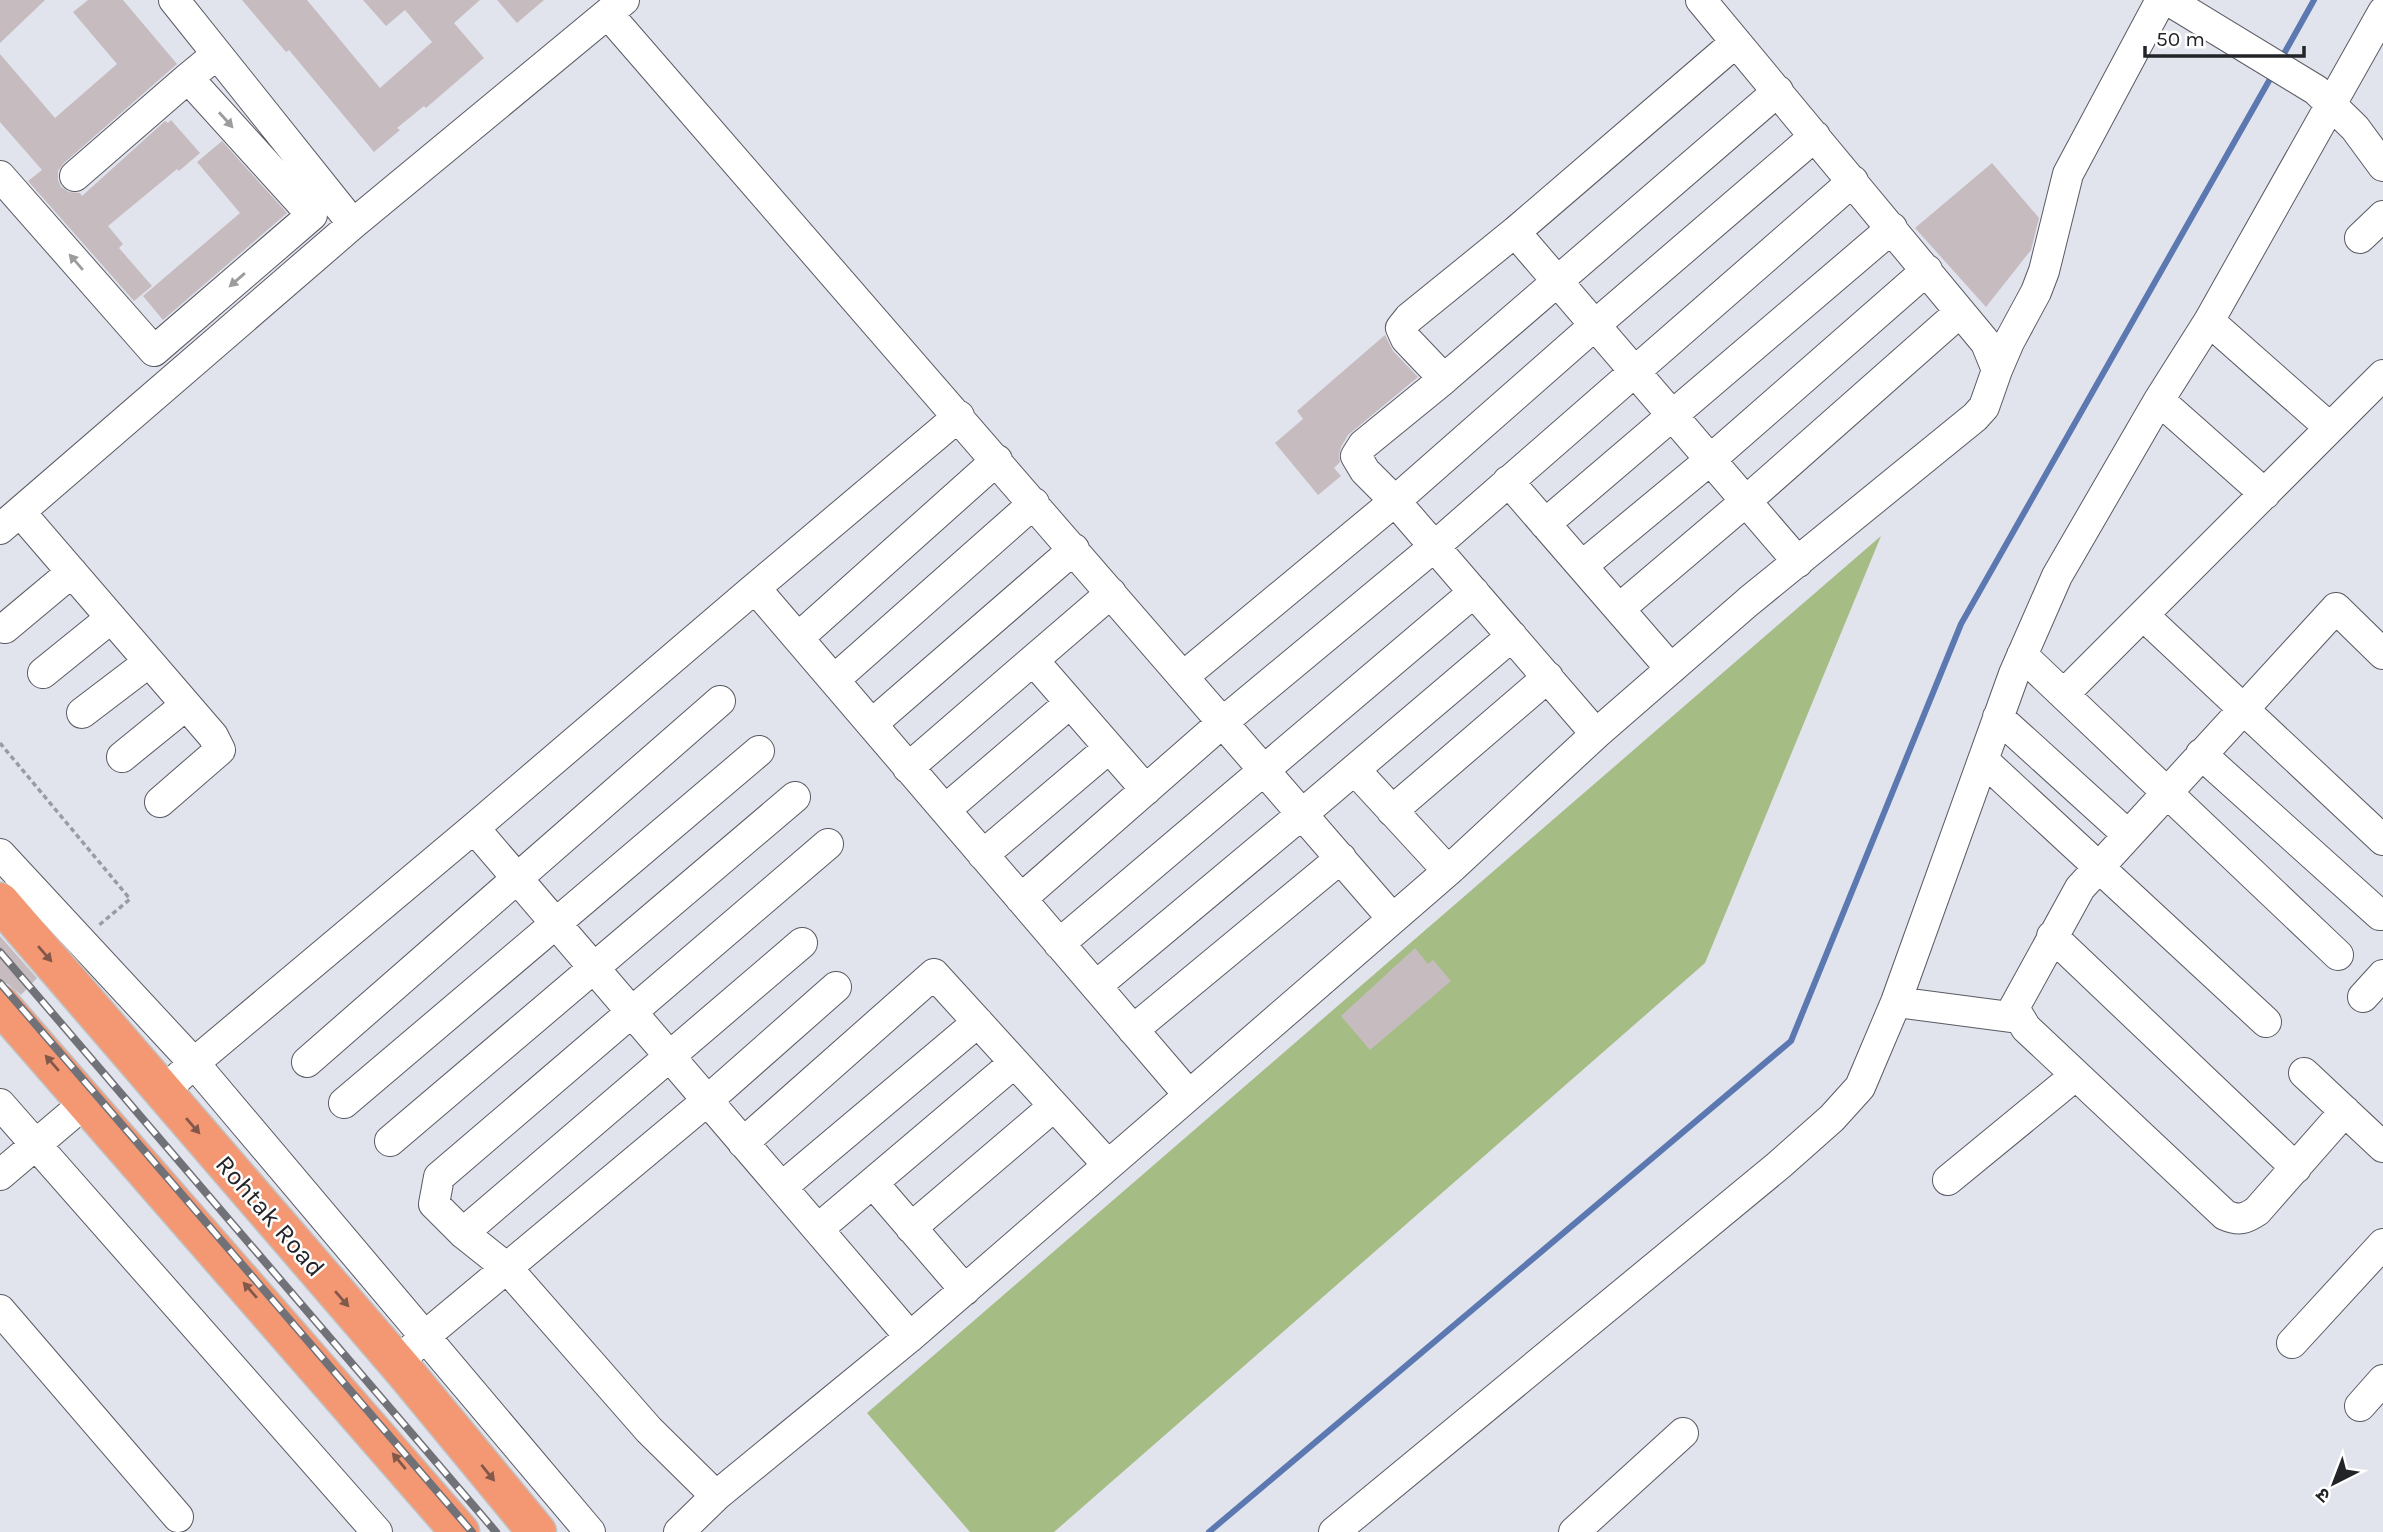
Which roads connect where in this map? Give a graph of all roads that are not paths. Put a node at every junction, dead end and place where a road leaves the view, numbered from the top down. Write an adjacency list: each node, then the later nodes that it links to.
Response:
1 (174, 0): 7 (street)
2 (1702, 0): 6 (street)
3 (2171, 3): 10 (street); 26 (street)
4 (616, 7): 17 (street); 32 (street)
5 (2383, 12): 10 (street)
6 (1736, 42): 9 (street); 19 (street)
7 (216, 55): 8 (street); 17 (street)
8 (188, 78): 13 (street, one-way to 13); 14 (street)
9 (1777, 92): 11 (street); 22 (street)
10 (2323, 98): 12 (street); 24 (street)
11 (1815, 136): 15 (street); 25 (street)
12 (2383, 166)
13 (0, 176)
14 (75, 176)
15 (1853, 181): 18 (street); 27 (street)
16 (2383, 216): 20 (street)
17 (353, 224): 41 (street)
18 (1892, 228): 21 (street); 31 (street)
19 (1515, 232): 22 (street); 29 (street)
20 (2360, 239)
21 (1927, 270): 23 (street); 35 (street)
22 (1558, 283): 25 (street); 29 (street)
23 (1961, 312): 26 (street); 39 (street)
24 (2209, 321): 30 (street); 33 (street)
25 (1595, 325): 27 (street); 38 (street)
26 (1997, 370): 45 (street)
27 (1633, 371): 31 (street); 36 (street)
28 (2383, 375): 33 (street)
29 (1444, 379): 38 (street)
30 (2159, 400): 37 (street); 58 (street)
31 (1672, 415): 35 (street); 42 (street)
32 (959, 416): 34 (street); 48 (street)
33 (2329, 427): 37 (street)
34 (997, 460): 40 (street); 56 (street)
35 (1710, 460): 39 (street); 46 (street)
36 (1508, 481): 42 (street); 43 (street)
37 (2265, 494): 52 (street)
38 (1395, 501): 43 (street); 63 (street)
39 (1745, 502): 45 (street); 51 (street)
40 (1034, 503): 44 (street); 65 (street)
41 (10, 520): 47 (street)
42 (1545, 524): 46 (street)
43 (1434, 546): 49 (street); 73 (street)
44 (1074, 549): 50 (street); 74 (street)
45 (1798, 562): 61 (street)
46 (1582, 566): 51 (street)
47 (72, 572): 53 (street); 54 (street)
48 (755, 588): 56 (street); 91 (street)
49 (1474, 592): 55 (street); 82 (street)
50 (1111, 593): 59 (street); 63 (street)
51 (1619, 609): 61 (street)
52 (2143, 615): 66 (street); 70 (street)
53 (111, 618): 60 (street); 62 (street)
54 (5, 628)
55 (1512, 636): 64 (street); 83 (street)
56 (798, 638): 65 (street)
57 (2383, 654): 70 (street)
58 (2022, 655): 66 (street); 72 (street)
59 (1033, 660): 68 (street); 81 (street)
60 (149, 662): 69 (street); 71 (street)
61 (1671, 669): 75 (street)
62 (43, 673)
63 (1184, 676): 73 (street)
64 (1548, 677): 75 (street); 89 (street)
65 (834, 680): 74 (street)
66 (2064, 694): 85 (street)
67 (720, 701): 100 (street)
68 (1070, 704): 76 (street); 88 (street)
69 (186, 705): 79 (street); 87 (street)
70 (2242, 709): 78 (street); 93 (street)
71 (82, 713)
72 (1998, 718): 80 (street); 92 (street)
73 (1223, 722): 82 (street); 84 (street)
74 (872, 724): 81 (street)
75 (1596, 734): 99 (street)
76 (1109, 748): 84 (street); 96 (street)
77 (759, 751): 105 (street)
78 (2201, 754): 85 (street); 103 (street)
79 (122, 757)
80 (1983, 760): 98 (street); 115 (street)
81 (908, 768): 88 (street)
82 (1265, 770): 90 (street); 108 (street)
83 (1354, 770): 89 (street); 90 (street)
84 (1146, 790): 101 (street)
85 (2168, 793): 92 (street); 109 (street)
86 (795, 797): 110 (street)
87 (160, 802)
88 (945, 810): 96 (street)
89 (1392, 811): 99 (street)
90 (1303, 814): 97 (street); 112 (street)
91 (474, 828): 100 (street); 124 (street)
92 (2128, 835): 98 (street)
93 (2383, 840)
94 (828, 844): 117 (street)
95 (0, 854): 124 (street)
96 (983, 855): 101 (street)
97 (1341, 858): 104 (street); 121 (street)
98 (2099, 867): 106 (street); 120 (street)
99 (1448, 871): 104 (street)
100 (517, 878): 105 (street); 123 (street)
101 (1021, 899): 108 (street)
102 (0, 902): 128 (highway, Rohtak Road, one-way to 128)
103 (2380, 915)
104 (1392, 918): 129 (street)
105 (555, 922): 110 (street); 132 (street)
106 (2052, 936): 118 (street); 141 (street)
107 (802, 943): 122 (street)
108 (1059, 944): 112 (street)
109 (2338, 955)
110 (594, 967): 117 (street); 136 (street)
111 (2383, 975): 114 (street)
112 (1096, 986): 121 (street)
113 (836, 987): 130 (street)
114 (2363, 997)
115 (1896, 1002): 118 (street); 167 (street)
116 (0, 1004): 131 (highway, one-way to 116)
117 (631, 1011): 122 (street); 148 (street)
118 (2018, 1018): 127 (street)
119 (978, 1022): 125 (street); 137 (street); 145 (street)
120 (2266, 1022)
121 (1133, 1030): 129 (street)
122 (669, 1056): 130 (street); 148 (street)
123 (307, 1062)
124 (194, 1063): 128 (street); 153 (street)
125 (1014, 1063): 134 (street); 144 (street)
126 (2304, 1073): 135 (street)
127 (2076, 1075): 141 (street); 143 (street)
128 (163, 1092): 156 (highway, Rohtak Road, one-way to 156)
129 (1189, 1095): 140 (street)
130 (708, 1100): 137 (street); 150 (street)
131 (86, 1102): 138 (street); 163 (highway, one-way to 131)
132 (344, 1102)
133 (0, 1104): 138 (street)
134 (1054, 1106): 140 (street); 146 (street)
135 (2345, 1111): 139 (street); 141 (street)
136 (390, 1141)
137 (743, 1143): 145 (street)
138 (35, 1145): 142 (street); 162 (street)
139 (2383, 1147)
140 (1108, 1165): 151 (street)
141 (2296, 1168)
142 (0, 1175)
143 (1948, 1180)
144 (873, 1183): 146 (street); 147 (street)
145 (782, 1187): 147 (street)
146 (911, 1228): 151 (street)
147 (818, 1229): 154 (street)
148 (463, 1233): 150 (street)
149 (2383, 1244): 155 (street)
150 (507, 1268): 153 (street); 160 (street)
151 (965, 1290): 154 (street)
152 (0, 1310): 161 (street)
153 (425, 1336): 156 (street); 165 (street)
154 (910, 1337): 160 (street)
155 (2292, 1343)
156 (398, 1364): 164 (highway, Rohtak Road, one-way to 164)
157 (2383, 1380): 158 (street)
158 (2360, 1406)
159 (1683, 1433): 168 (street)
160 (716, 1496): 166 (street)
161 (178, 1517)
162 (377, 1532)
163 (460, 1532)
164 (537, 1532)
165 (590, 1532)
166 (679, 1532)
167 (1334, 1532)
168 (1574, 1532)

